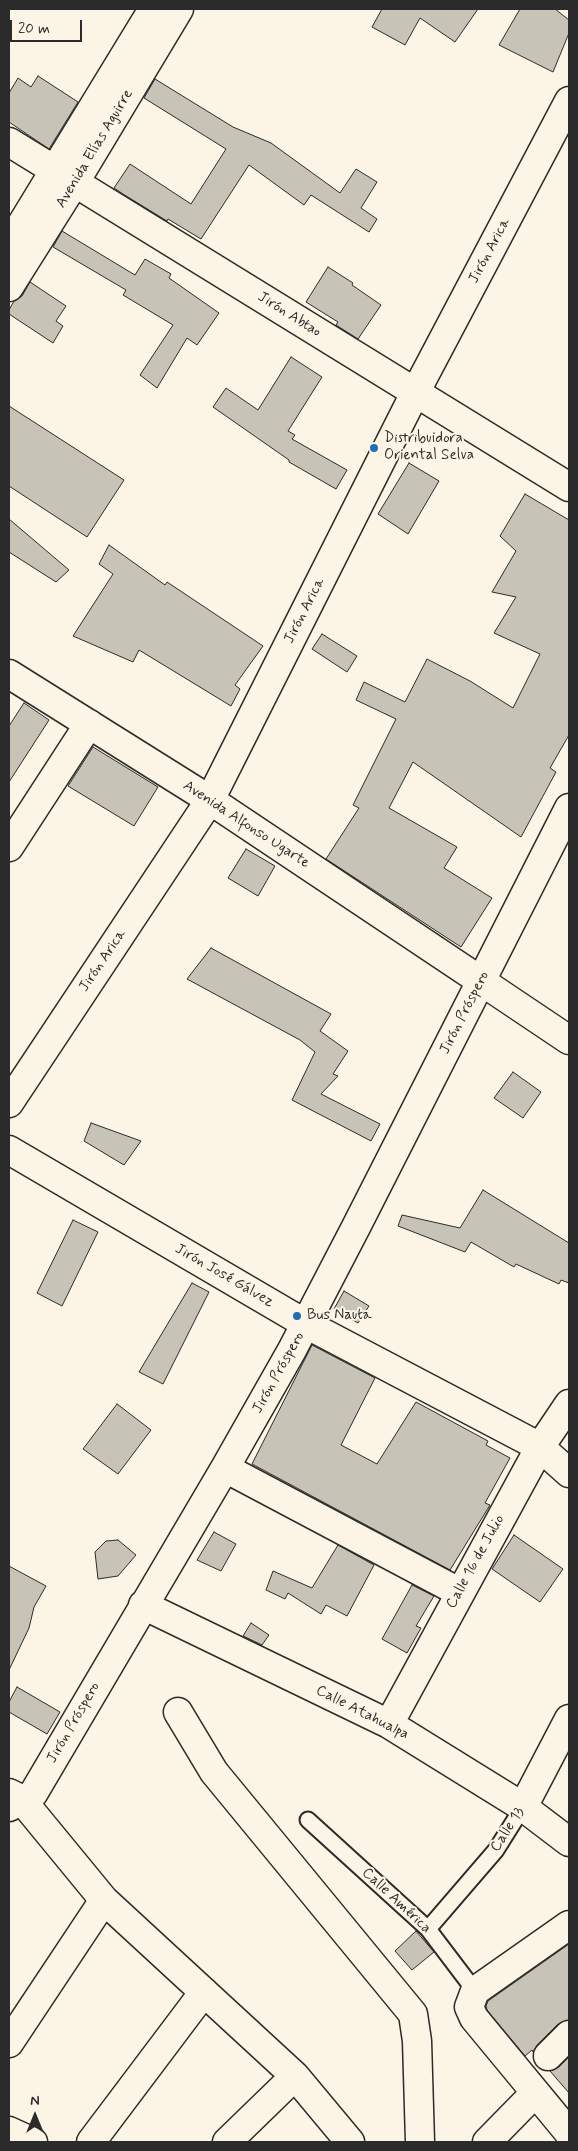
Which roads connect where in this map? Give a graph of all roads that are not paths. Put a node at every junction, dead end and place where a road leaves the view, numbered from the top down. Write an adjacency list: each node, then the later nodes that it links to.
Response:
1 (153, 9): 5 (street, Avenida Elías Aguirre)
2 (179, 9): 5 (street, Avenida Elías Aguirre)
3 (569, 101): 8 (street, Jirón Arica)
4 (9, 142): 5 (street, Jirón Abtao)
5 (65, 175): 6 (street, Avenida Elías Aguirre); 7 (street, Avenida Elías Aguirre); 8 (street, Jirón Abtao)
6 (9, 245)
7 (9, 287)
8 (414, 393): 9 (street, Jirón Abtao); 12 (street, Jirón Arica)
9 (569, 488)
10 (9, 674): 11 (street, Avenida Alfonso Ugarte)
11 (89, 724): 12 (street, Avenida Alfonso Ugarte); 14 (street)
12 (210, 800): 15 (street, Avenida Alfonso Ugarte); 17 (street, Jirón Arica)
13 (569, 808): 15 (street, Jirón Próspero)
14 (9, 847)
15 (482, 981): 16 (street, Avenida Alfonso Ugarte); 19 (street, Jirón Próspero)
16 (569, 1040)
17 (9, 1103)
18 (9, 1150): 19 (street, Jirón José Gálvez)
19 (306, 1324): 21 (street, Jirón José Gálvez); 22 (street, Jirón Próspero)
20 (569, 1404): 21 (street, Calle 16 de Julio)
21 (540, 1447): 23 (street, Jirón José Gálvez); 24 (street, Calle 16 de Julio)
22 (225, 1468): 24 (street); 25 (street, Jirón Próspero)
23 (569, 1473)
24 (460, 1592): 28 (street, Calle 16 de Julio)
25 (143, 1605): 28 (street, Calle Atahualpa); 29 (street, Jirón Próspero)
26 (178, 1712): 49 (street)
27 (569, 1719): 30 (street, Calle 13)
28 (389, 1724): 30 (street, Calle Atahualpa)
29 (13, 1800): 33 (street)
30 (523, 1807): 32 (street, Calle Atahualpa); 35 (lane, Calle 13)
31 (308, 1820): 35 (lane, Calle América)
32 (569, 1842)
33 (104, 1900): 36 (street); 39 (street)
34 (569, 1925): 37 (street)
35 (428, 1929): 37 (lane, Calle América)
36 (204, 1992): 41 (street); 46 (street)
37 (472, 1999): 42 (street, Calle América)
38 (569, 2035): 40 (street)
39 (9, 2043)
40 (548, 2056)
41 (295, 2076): 47 (street); 48 (street)
42 (535, 2093): 44 (street, Calle América); 50 (street)
43 (9, 2130): 45 (street)
44 (569, 2133)
45 (33, 2142)
46 (91, 2142)
47 (227, 2142)
48 (350, 2142)
49 (420, 2142)
50 (487, 2142)

